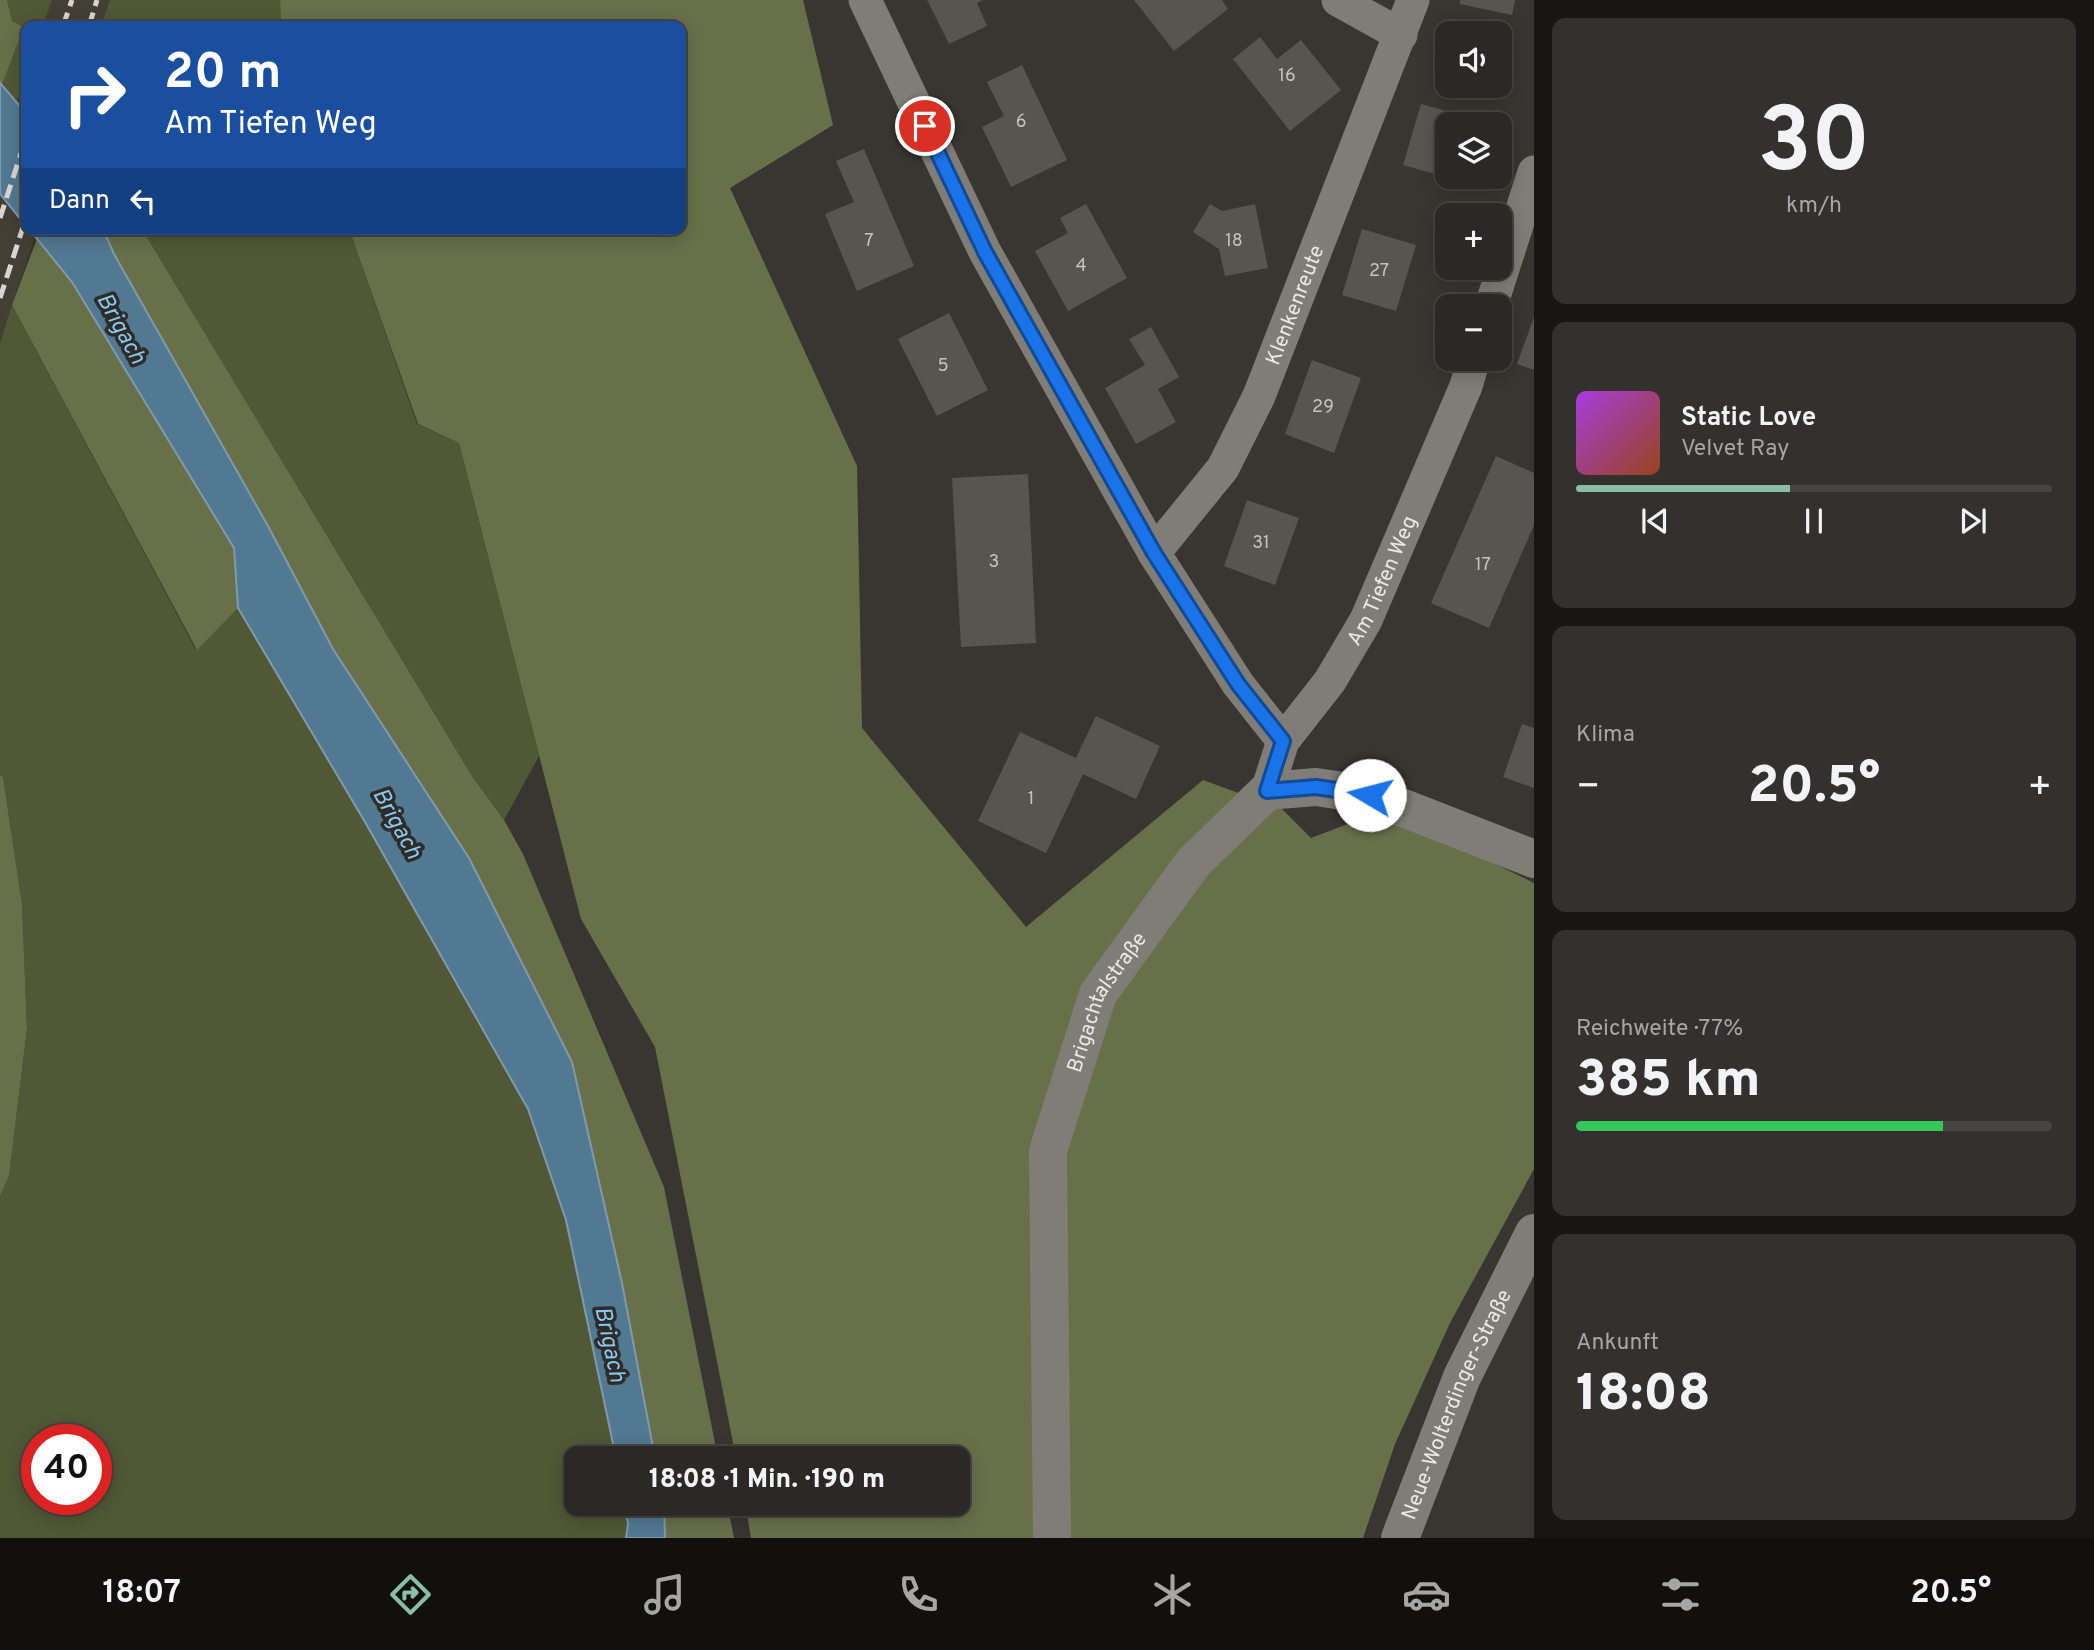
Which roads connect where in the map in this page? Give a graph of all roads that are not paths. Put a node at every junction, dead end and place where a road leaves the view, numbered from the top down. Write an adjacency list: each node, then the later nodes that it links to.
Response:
1 (865, 0): 8 (street)
2 (1338, 0): 4 (street)
3 (1413, 0): 4 (street, Klenkenreute)
4 (1401, 35): 8 (street, Klenkenreute)
5 (1534, 172): 6 (street)
6 (1495, 294)
7 (1470, 371): 9 (street, Am Tiefen Weg)
8 (1154, 553): 9 (street)
9 (1283, 741): 10 (street, Am Tiefen Weg)
10 (1267, 791): 11 (street); 13 (street, Brigachtalstraße)
11 (1534, 859)
12 (1534, 1233): 14 (street, Neue-Wolterdinger-Straße)
13 (1052, 1538)
14 (1400, 1538)

